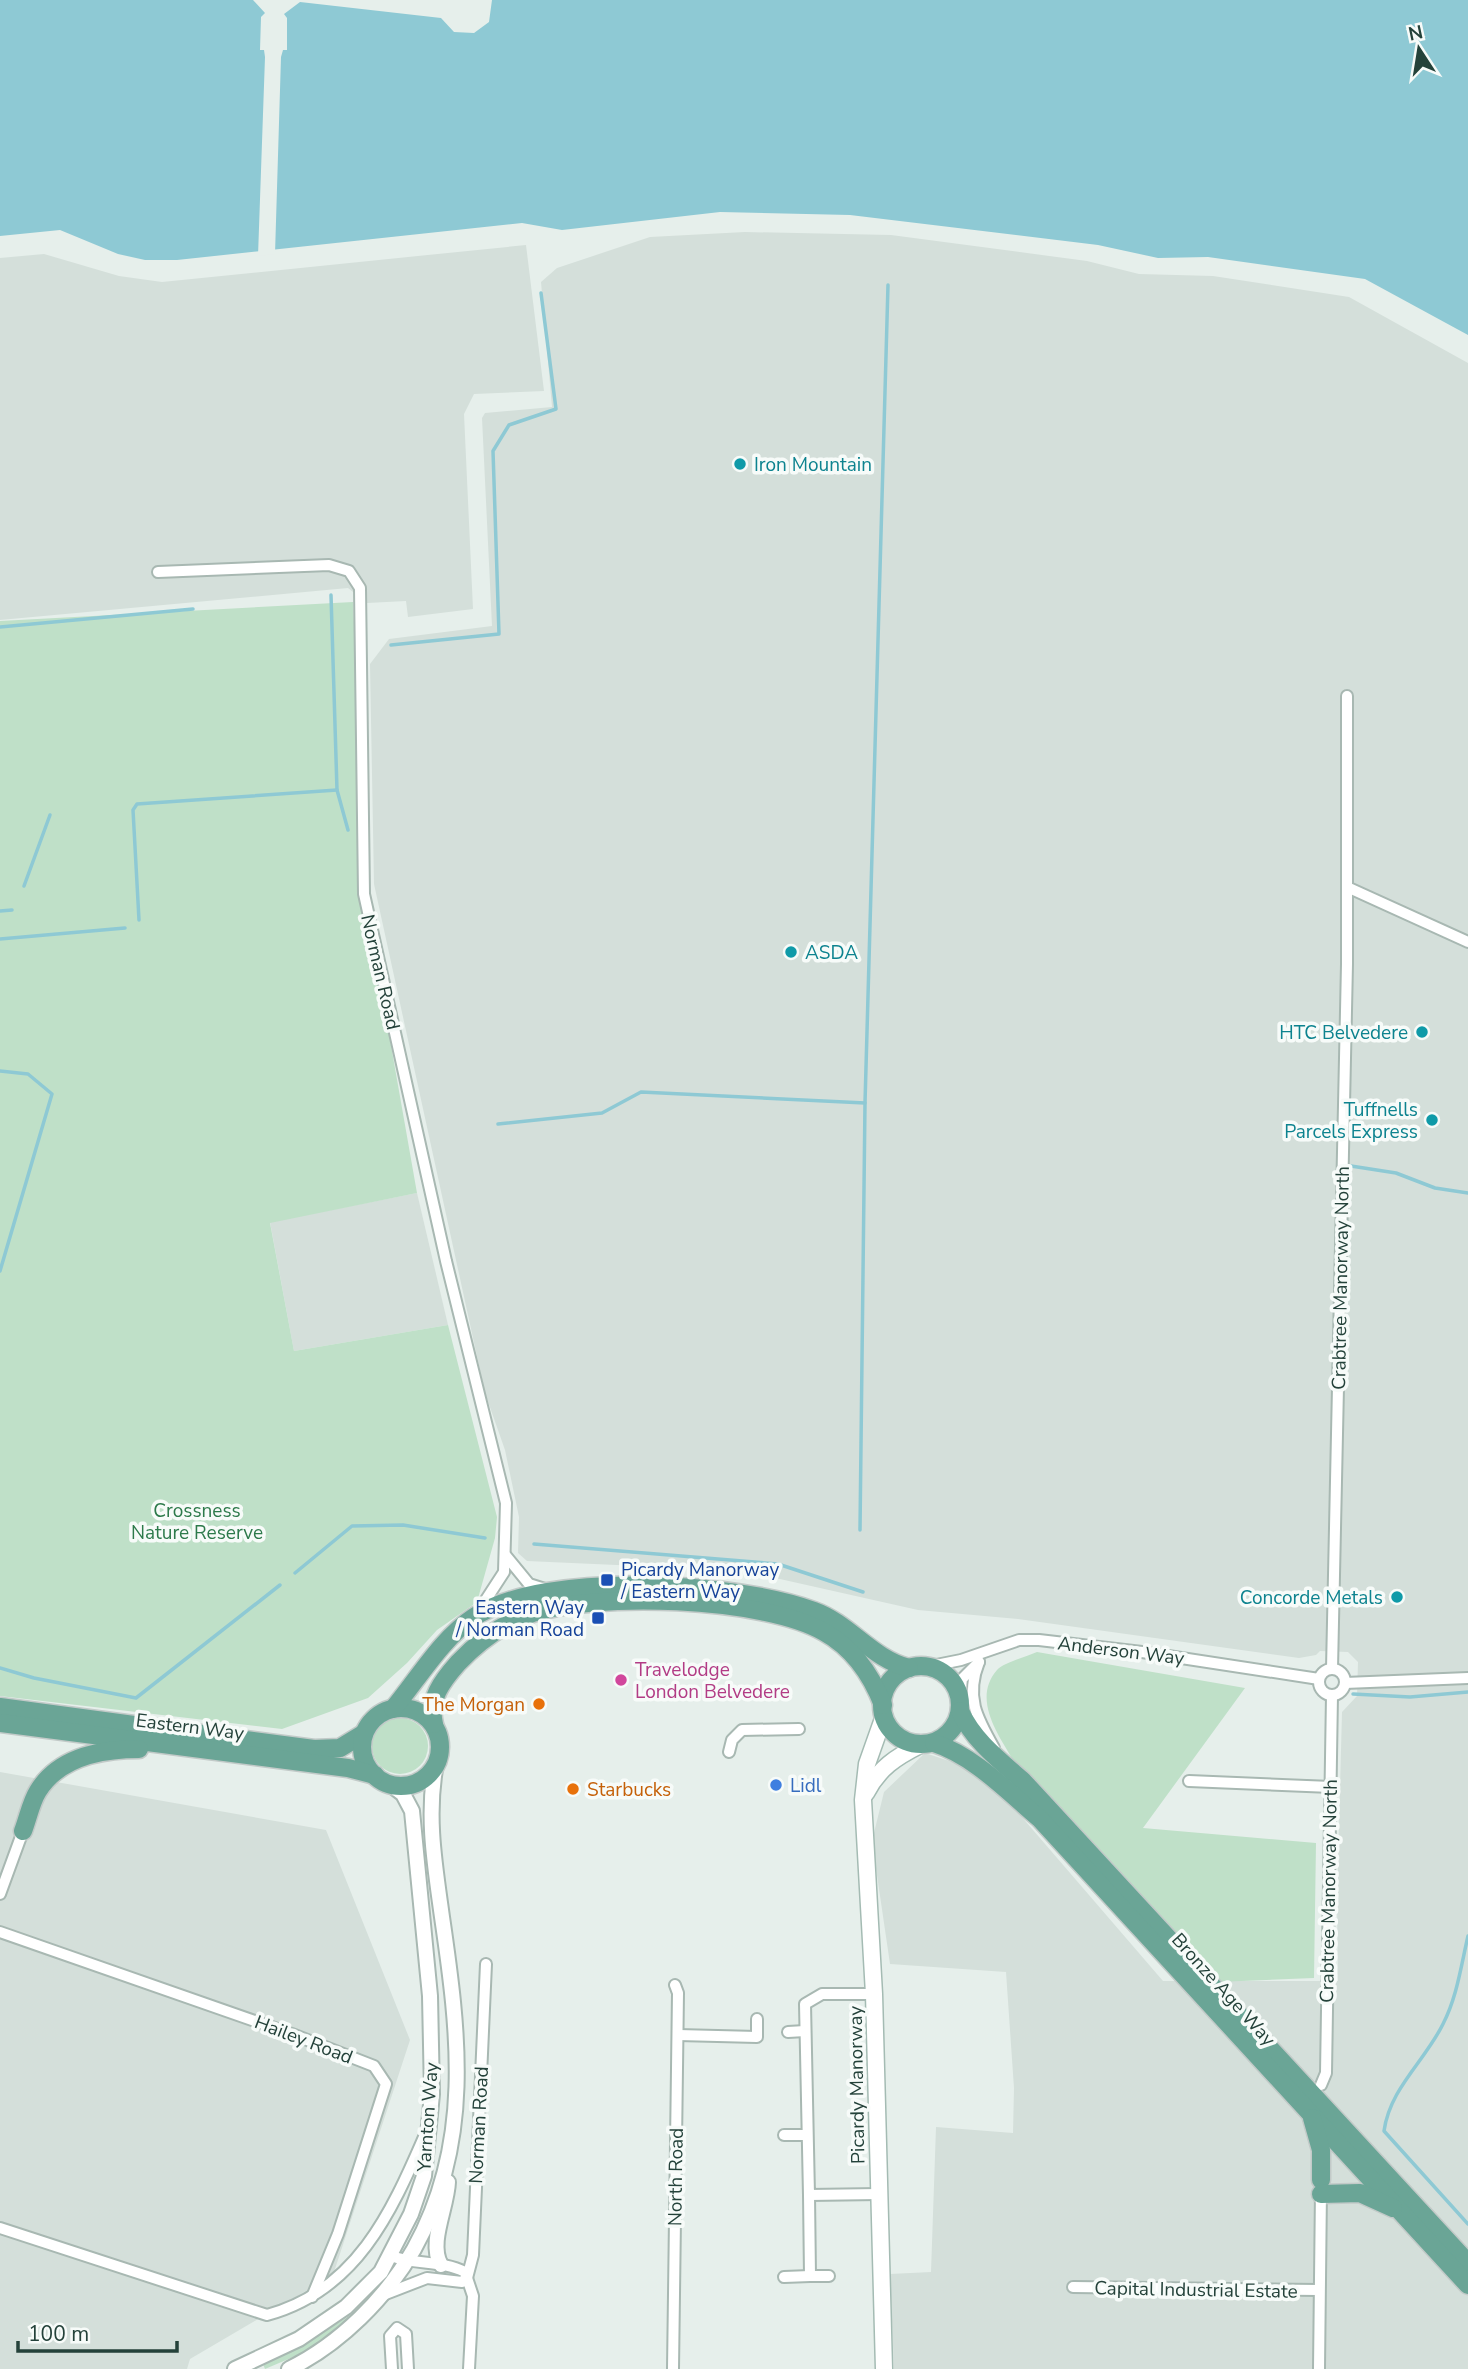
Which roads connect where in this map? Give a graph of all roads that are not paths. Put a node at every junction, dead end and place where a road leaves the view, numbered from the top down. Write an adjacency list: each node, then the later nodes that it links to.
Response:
1 (158, 572): 5 (street, Norman Road)
2 (1347, 695): 3 (street, Crabtree Manorway North)
3 (1347, 887): 4 (street); 11 (street, Crabtree Manorway North)
4 (1468, 942)
5 (506, 1548): 6 (street); 7 (street, Norman Road)
6 (554, 1592): 7 (main road); 10 (main road)
7 (474, 1617): 18 (main road)
8 (988, 1652): 9 (street); 10 (street, Anderson Way); 13 (street, Anderson Way)
9 (979, 1662): 16 (street); 27 (street)
10 (917, 1668): 16 (main road); 19 (main road)
11 (1332, 1669): 13 (street); 14 (street)
12 (1468, 1678): 14 (street)
13 (1319, 1679): 15 (street)
14 (1345, 1683): 15 (street)
15 (1332, 1695): 31 (street, Crabtree Manorway North)
16 (960, 1704): 24 (main road); 27 (main road, Bronze Age Way)
17 (0, 1707): 23 (main road, Eastern Way)
18 (393, 1709): 21 (main road); 23 (main road)
19 (883, 1710): 21 (main road); 24 (main road); 32 (main road, Picardy Manorway)
20 (0, 1723): 26 (main road, Eastern Way)
21 (434, 1724): 28 (main road)
22 (799, 1729): 25 (street)
23 (363, 1734): 29 (main road)
24 (927, 1744): 32 (main road); 44 (main road, Bronze Age Way)
25 (729, 1752)
26 (247, 1754): 29 (main road, Eastern Way); 33 (main road)
27 (1002, 1762): 56 (main road, Bronze Age Way)
28 (436, 1764): 29 (main road); 48 (street, Yarnton Way)
29 (382, 1780): 45 (street, Yarnton Way)
30 (1189, 1781): 31 (street)
31 (1331, 1787): 43 (street, Crabtree Manorway North)
32 (863, 1800): 38 (main road, Picardy Manorway)
33 (23, 1831): 34 (street)
34 (0, 1894)
35 (0, 1932): 67 (street, Hailey Road)
36 (485, 1968): 62 (street, Norman Road)
37 (675, 1985): 42 (street, North Road)
38 (874, 1994): 40 (street); 50 (main road, Picardy Manorway)
39 (757, 2019): 42 (street)
40 (805, 2031): 41 (street); 47 (street)
41 (788, 2032)
42 (678, 2035): 73 (street, North Road)
43 (1321, 2085)
44 (1312, 2116): 49 (main road); 52 (main road, Bronze Age Way)
45 (426, 2133): 54 (street, Yarnton Way); 67 (street)
46 (784, 2135): 47 (street)
47 (807, 2135): 51 (street)
48 (449, 2167): 55 (street, Yarnton Way); 57 (street)
49 (1321, 2187): 52 (main road); 65 (street)
50 (879, 2194): 51 (street); 74 (main road, Picardy Manorway)
51 (809, 2195): 58 (street)
52 (1399, 2211): 63 (main road, Bronze Age Way)
53 (0, 2228): 67 (street)
54 (391, 2256): 55 (street); 68 (street, Yarnton Way)
55 (407, 2262): 57 (street); 61 (street); 66 (street, Yarnton Way)
56 (1468, 2263)
57 (442, 2265): 62 (street)
58 (810, 2276): 59 (street); 60 (street)
59 (829, 2276)
60 (784, 2277)
61 (427, 2278): 62 (street); 66 (street)
62 (467, 2278): 72 (street, Norman Road)
63 (1468, 2284)
64 (1073, 2287): 65 (street, Capital Industrial Estate)
65 (1319, 2290): 75 (street)
66 (382, 2295): 69 (street, Yarnton Way)
67 (312, 2297)
68 (235, 2369)
69 (289, 2369)
70 (392, 2369): 71 (street)
71 (408, 2369)
72 (469, 2369)
73 (673, 2369)
74 (884, 2369)
75 (1319, 2369)

